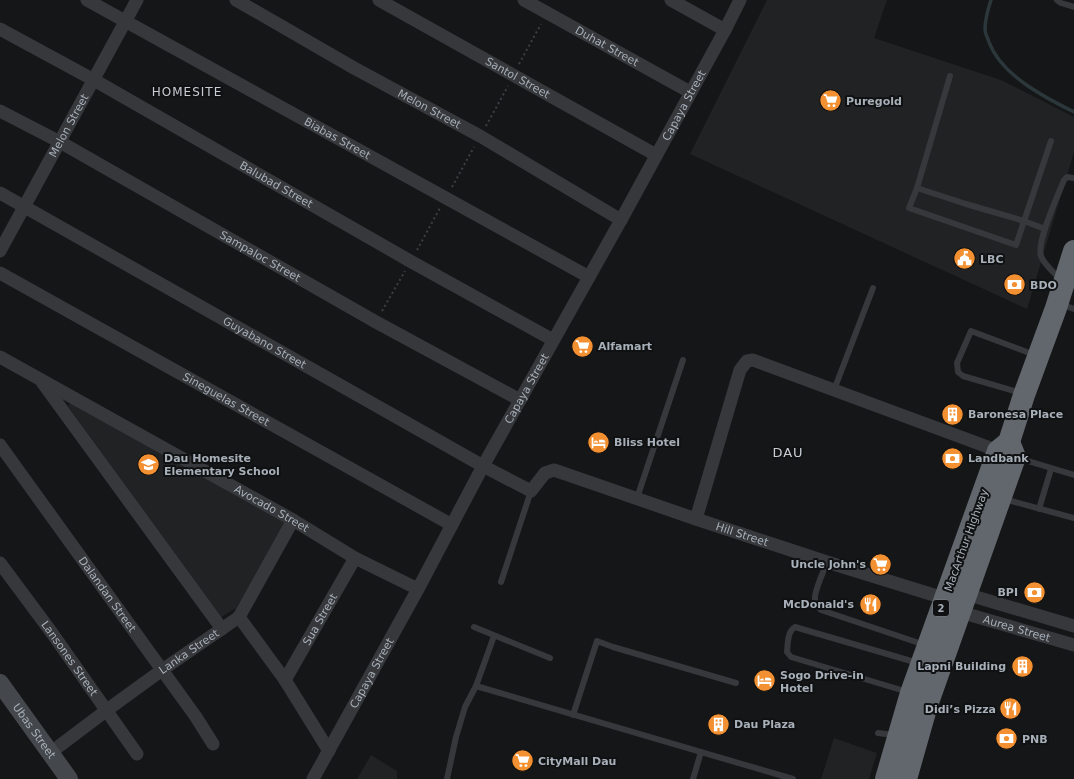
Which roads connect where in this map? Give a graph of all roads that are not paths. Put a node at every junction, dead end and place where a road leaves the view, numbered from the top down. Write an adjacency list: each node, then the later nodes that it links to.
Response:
1 (86, 0): 10 (street, Biabas Street)
2 (137, 0): 10 (street, Melon Street)
3 (236, 0): 24 (street, Melon Street)
4 (379, 0): 19 (street, Santol Street)
5 (524, 0): 15 (street, Duhat Street)
6 (671, 0): 12 (street)
7 (740, 0): 12 (street, Capaya Street)
8 (1057, 0): 9 (lane)
9 (1074, 7)
10 (126, 21): 14 (street, Melon Street); 30 (street, Biabas Street)
11 (0, 28): 14 (street, Balubad Street)
12 (725, 30): 15 (street, Capaya Street)
13 (950, 76): 21 (lane)
14 (94, 80): 18 (street, Melon Street); 33 (street, Balubad Street)
15 (690, 92): 19 (street, Capaya Street)
16 (0, 111): 18 (street, Sampaloc Street)
17 (1051, 141): 25 (lane)
18 (60, 142): 23 (street, Melon Street); 40 (street, Sampaloc Street)
19 (656, 155): 24 (street, Capaya Street)
20 (1074, 178): 26 (lane)
21 (917, 188): 25 (lane); 25 (lane)
22 (0, 193): 23 (street, Guyabano Street)
23 (25, 206): 27 (street, Melon Street); 43 (street, Guyabano Street)
24 (621, 220): 30 (street, Capaya Street)
25 (1024, 221): 26 (lane)
26 (1045, 229): 32 (lane)
27 (0, 252)
28 (1074, 253): 32 (highway, MacArthur Highway / 2)
29 (0, 273): 53 (street, Sineguelas Street)
30 (589, 277): 33 (street, Capaya Street)
31 (873, 288): 38 (lane)
32 (1065, 298): 35 (highway, MacArthur Highway / 2)
33 (553, 340): 40 (street, Capaya Street)
34 (0, 357): 37 (street, Avocado Street)
35 (1038, 357): 39 (highway, MacArthur Highway / 2); 39 (lane)
36 (683, 360): 47 (lane)
37 (40, 379): 52 (street, Avocado Street); 63 (street)
38 (834, 390): 42 (street); 51 (street)
39 (1024, 394): 42 (highway, MacArthur Highway / 2)
40 (520, 400): 43 (street, Capaya Street)
41 (0, 445): 68 (street, Dalandan Street)
42 (1007, 450): 44 (lane); 48 (highway, MacArthur Highway / 2); 59 (highway, MacArthur Highway / 2)
43 (483, 466): 46 (street, Guyabano Street); 53 (street, Capaya Street)
44 (1051, 468): 45 (lane); 49 (lane)
45 (1074, 475)
46 (531, 491): 47 (street, Hill Street); 57 (lane)
47 (637, 498): 51 (street, Hill Street)
48 (1000, 498): 49 (lane); 59 (highway, MacArthur Highway / 2)
49 (1039, 509): 50 (lane)
50 (1074, 518)
51 (696, 519): 55 (street, Hill Street)
52 (293, 520): 54 (street, Avocado Street); 60 (street, Lanka Street)
53 (452, 525): 58 (street, Capaya Street)
54 (355, 558): 58 (street, Avocado Street); 69 (street, Sua Street)
55 (827, 562): 59 (street, Hill Street); 66 (lane)
56 (0, 563): 74 (street, Lansones Street)
57 (501, 582)
58 (418, 589): 77 (street, Capaya Street)
59 (959, 602): 61 (street, Aurea Street); 65 (street, Aurea Street); 66 (highway, MacArthur Highway / 2); 87 (highway, MacArthur Highway / 2)
60 (239, 618): 63 (street, Lanka Street); 69 (street)
61 (1074, 626)
62 (474, 627): 64 (lane)
63 (222, 629): 68 (street, Lanka Street)
64 (494, 636): 67 (lane); 72 (lane)
65 (1074, 645)
66 (924, 655): 73 (highway, MacArthur Highway / 2); 73 (lane)
67 (550, 658)
68 (162, 670): 74 (street, Lanka Street); 76 (street, Dalandan Street)
69 (284, 680): 77 (street)
70 (0, 683): 79 (street, Ubas Street)
71 (736, 683): 75 (lane)
72 (476, 686): 75 (lane); 83 (lane)
73 (911, 693): 86 (highway, MacArthur Highway / 2)
74 (106, 710): 79 (street, Lanka Street); 80 (street, Lansones Street)
75 (573, 715): 78 (lane)
76 (213, 744)
77 (329, 751): 81 (street, Capaya Street)
78 (701, 752): 84 (lane); 85 (lane)
79 (50, 753): 82 (street, Ubas Street)
80 (137, 754)
81 (314, 778)
82 (69, 779)
83 (447, 779)
84 (693, 779)
85 (793, 779)
86 (886, 779)
87 (906, 779)

